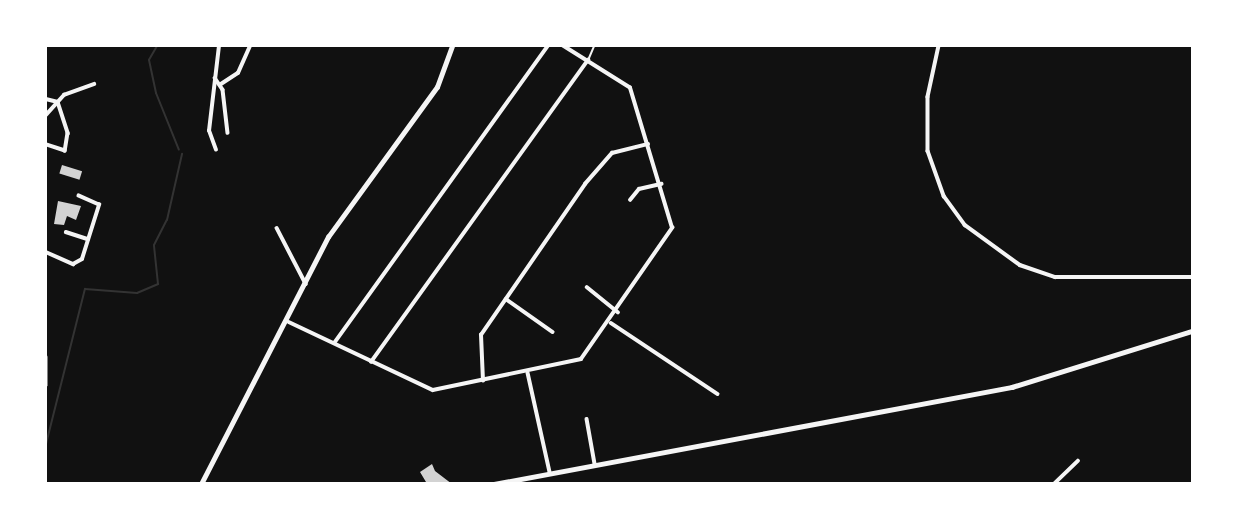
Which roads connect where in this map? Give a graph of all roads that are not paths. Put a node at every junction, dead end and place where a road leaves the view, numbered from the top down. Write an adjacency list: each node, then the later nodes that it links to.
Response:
1 (219, 46): 9 (street)
2 (250, 46): 11 (street)
3 (452, 46): 27 (main road)
4 (548, 46): 35 (street)
5 (563, 46): 8 (street)
6 (594, 46): 8 (lane)
7 (939, 46): 26 (street)
8 (589, 59): 16 (street); 37 (street)
9 (215, 78): 11 (street); 18 (street)
10 (94, 84): 13 (street)
11 (221, 84): 15 (street)
12 (46, 99): 13 (street)
13 (58, 102): 14 (street); 17 (street)
14 (46, 115)
15 (228, 133)
16 (648, 144): 19 (street); 29 (street)
17 (46, 145)
18 (216, 150)
19 (661, 184): 21 (street); 30 (street)
20 (79, 195): 24 (street)
21 (630, 200)
22 (277, 228): 27 (street)
23 (66, 232): 24 (street)
24 (88, 239): 25 (street)
25 (46, 252)
26 (1192, 277)
27 (306, 284): 31 (main road)
28 (587, 287): 30 (street)
29 (506, 299): 34 (street); 39 (street)
30 (618, 312): 32 (street)
31 (289, 321): 35 (street); 46 (main road)
32 (611, 323): 38 (street); 41 (street)
33 (1192, 331): 44 (main road)
34 (553, 332)
35 (335, 342): 37 (street)
36 (46, 357): 40 (street)
37 (372, 362): 39 (street)
38 (528, 373): 39 (street); 45 (street)
39 (483, 381)
40 (46, 385)
41 (718, 394)
42 (587, 419): 44 (street)
43 (1078, 461): 48 (street)
44 (595, 464): 45 (main road)
45 (550, 472): 47 (main road)
46 (201, 484)
47 (494, 484)
48 (1054, 484)

